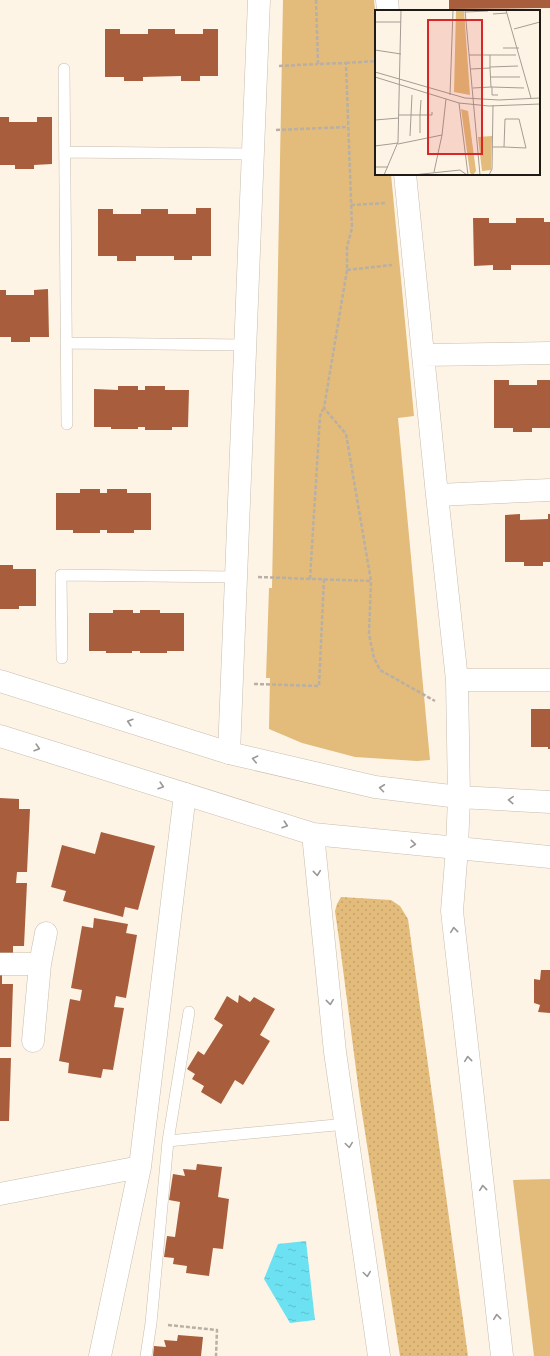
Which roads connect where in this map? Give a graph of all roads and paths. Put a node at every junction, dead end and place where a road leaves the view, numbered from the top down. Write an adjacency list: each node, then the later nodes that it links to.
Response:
1 (259, 0): 8 (street)
2 (316, 0): 7 (path)
3 (387, 0): 4 (street)
4 (388, 10)
5 (375, 61): 6 (path)
6 (346, 63): 7 (path); 10 (path)
7 (318, 64): 8 (path)
8 (257, 66): 11 (street)
9 (64, 69): 12 (lane)
10 (348, 127): 11 (path); 16 (path)
11 (254, 131): 13 (street)
12 (65, 152): 13 (lane); 19 (lane)
13 (253, 154): 20 (street)
14 (405, 175): 15 (street)
15 (408, 203): 16 (path); 17 (street)
16 (351, 205): 18 (path)
17 (414, 263): 18 (path); 22 (street)
18 (346, 270): 23 (path)
19 (66, 343): 20 (lane); 24 (lane)
20 (245, 345): 27 (street)
21 (550, 353): 22 (street)
22 (423, 355): 26 (street)
23 (324, 408): 28 (path); 30 (path)
24 (67, 424)
25 (550, 490): 26 (street)
26 (437, 495): 32 (street)
27 (236, 577): 28 (path); 31 (lane); 35 (street)
28 (310, 579): 29 (path)
29 (324, 579): 30 (path); 35 (path)
30 (371, 581): 36 (path)
31 (62, 658)
32 (457, 680): 33 (street); 36 (street)
33 (550, 680)
34 (0, 681): 38 (street, one-way to 34)
35 (232, 683): 38 (street)
36 (458, 715): 40 (street)
37 (0, 736): 39 (street, one-way to 39)
38 (229, 752): 40 (street, one-way to 38)
39 (185, 794): 42 (street, one-way to 42); 52 (street)
40 (459, 797): 41 (street, one-way to 40); 43 (street)
41 (550, 802)
42 (313, 834): 43 (street, one-way to 43); 50 (street, one-way to 50)
43 (457, 848): 44 (street); 59 (street, one-way to 43)
44 (550, 857)
45 (46, 933): 47 (street)
46 (0, 964): 47 (street)
47 (40, 964): 49 (street)
48 (189, 1012): 51 (lane)
49 (33, 1041)
50 (346, 1124): 51 (lane); 58 (street, one-way to 58)
51 (168, 1141): 54 (lane)
52 (140, 1167): 53 (street); 55 (street)
53 (0, 1194)
54 (151, 1323): 56 (lane); 57 (path)
55 (100, 1356)
56 (146, 1356)
57 (216, 1356)
58 (379, 1356)
59 (502, 1356)

